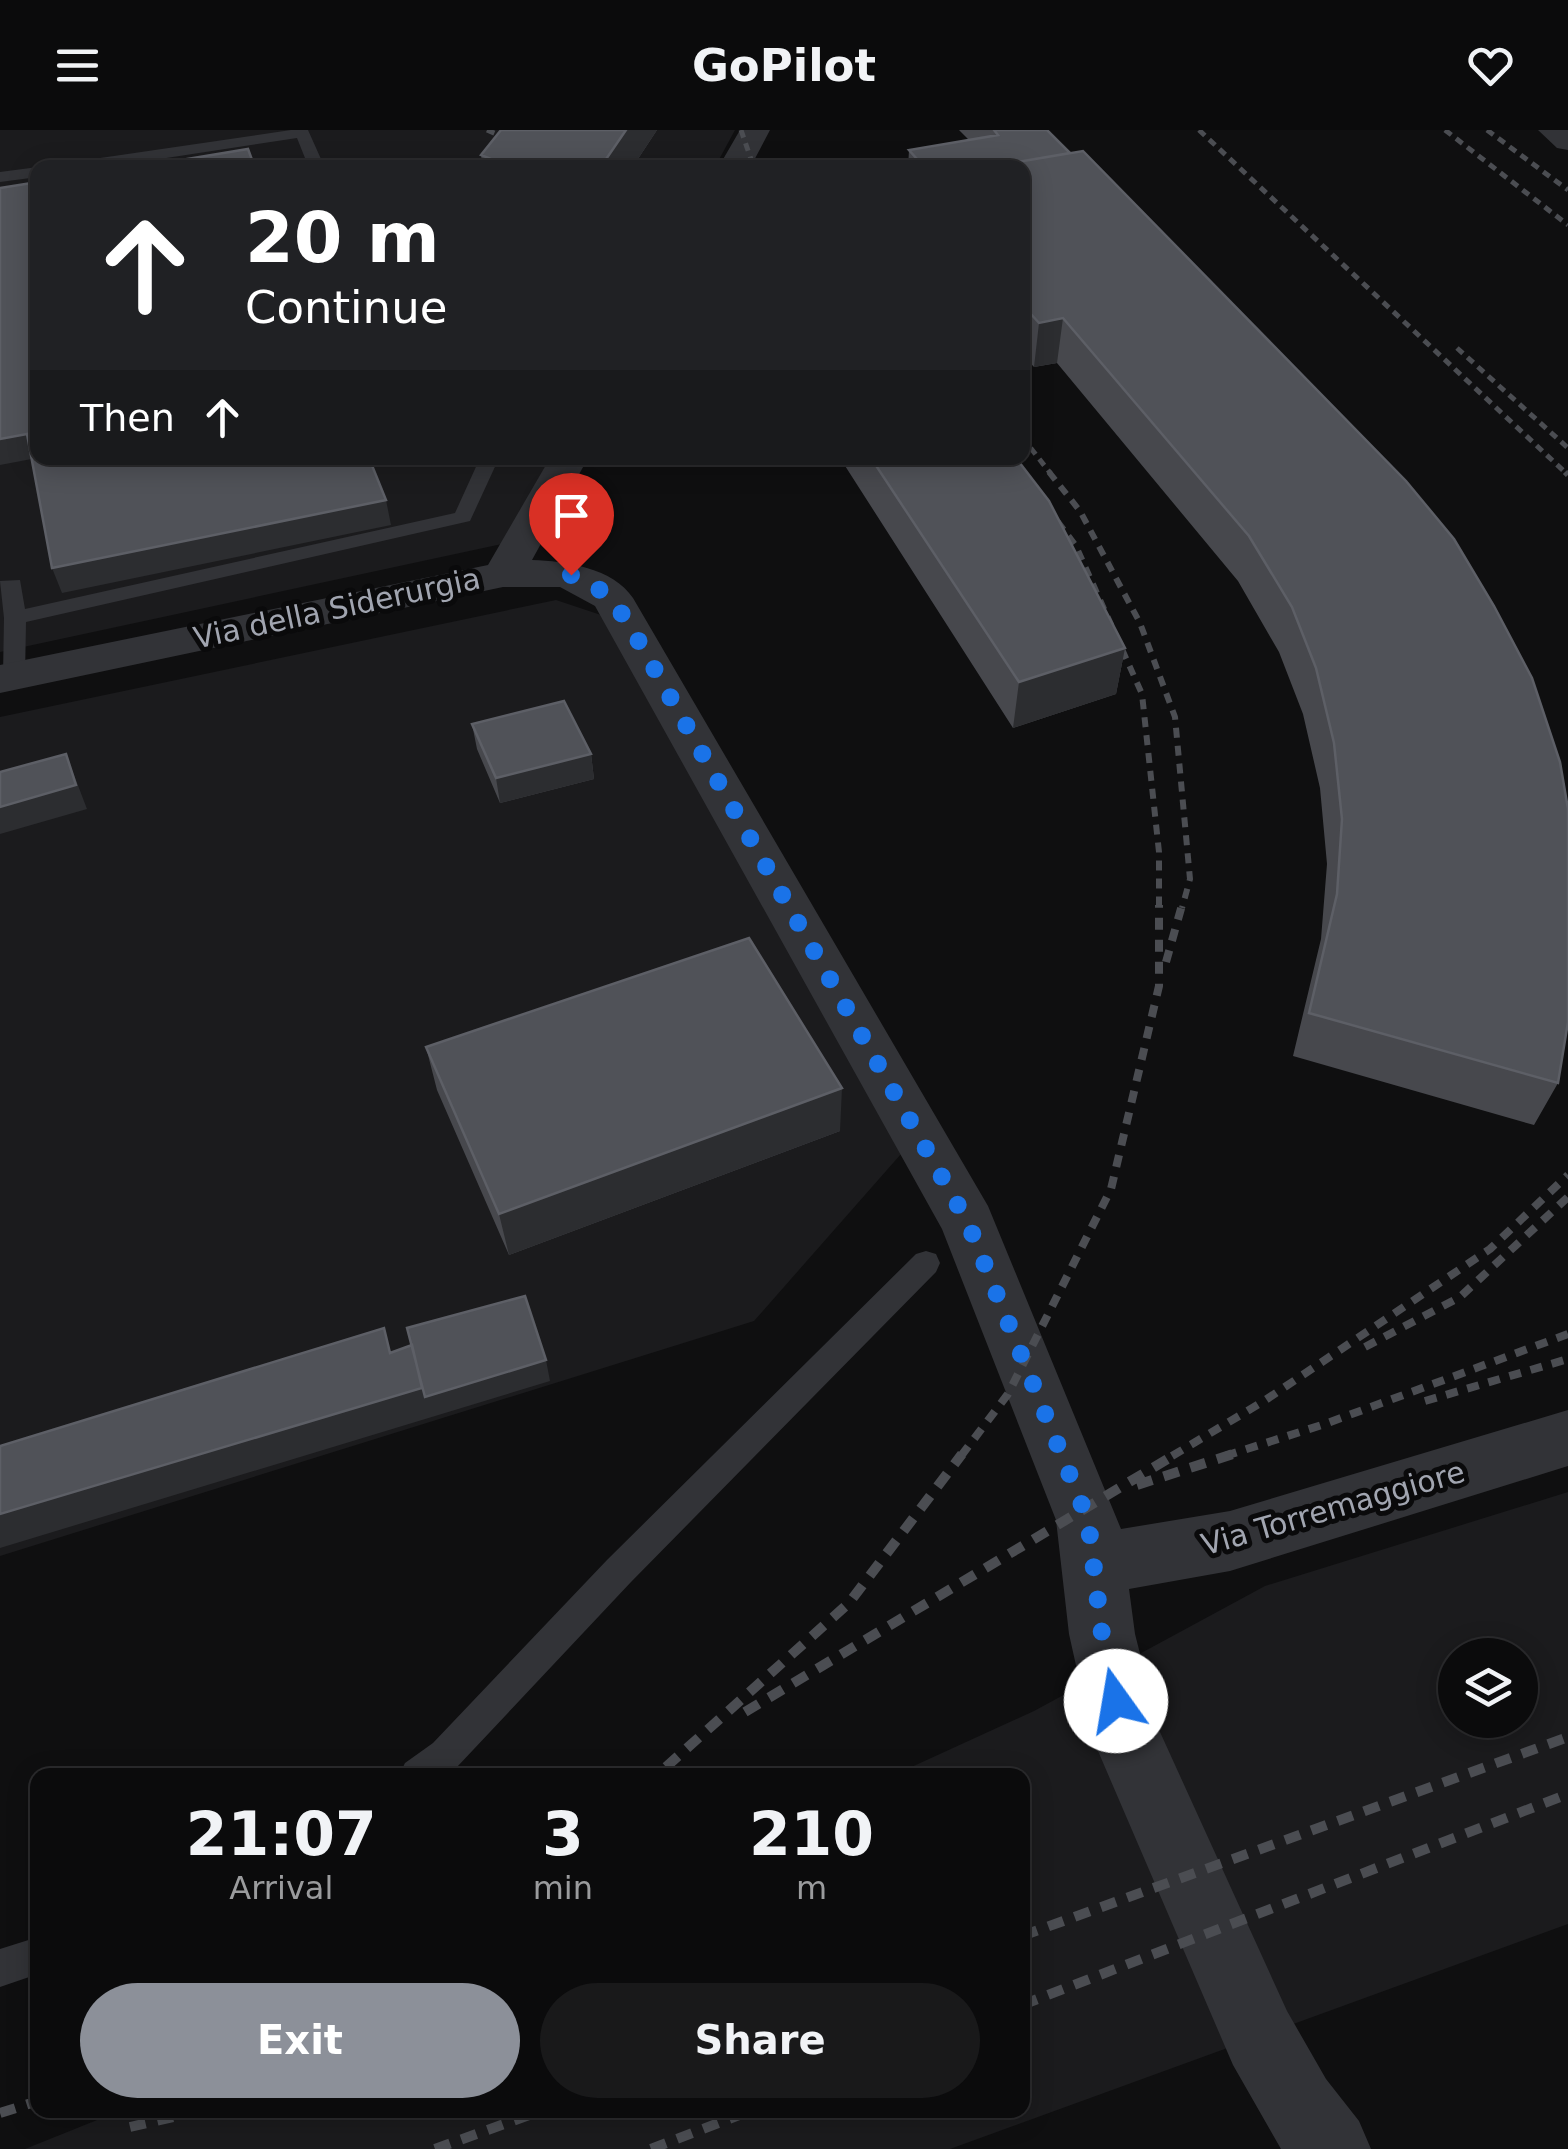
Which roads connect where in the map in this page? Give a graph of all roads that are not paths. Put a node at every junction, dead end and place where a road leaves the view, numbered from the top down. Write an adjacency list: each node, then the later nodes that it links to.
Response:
1 (755, 130): 6 (street)
2 (1553, 130): 3 (street)
3 (1568, 141)
4 (118, 160): 5 (lane)
5 (314, 160)
6 (738, 160)
7 (30, 173): 8 (lane)
8 (0, 177)
9 (486, 465): 13 (lane)
10 (566, 465): 11 (street)
11 (503, 574): 14 (street, Via della Siderurgia); 17 (street, Via della Siderurgia)
12 (0, 586): 13 (lane)
13 (14, 618): 14 (lane)
14 (7, 677)
15 (926, 1263): 18 (lane)
16 (1568, 1438): 17 (street, Via Torremaggiore)
17 (1092, 1541): 21 (street)
18 (426, 1768)
19 (30, 1958): 20 (lane)
20 (0, 1968)
21 (1331, 2149)

